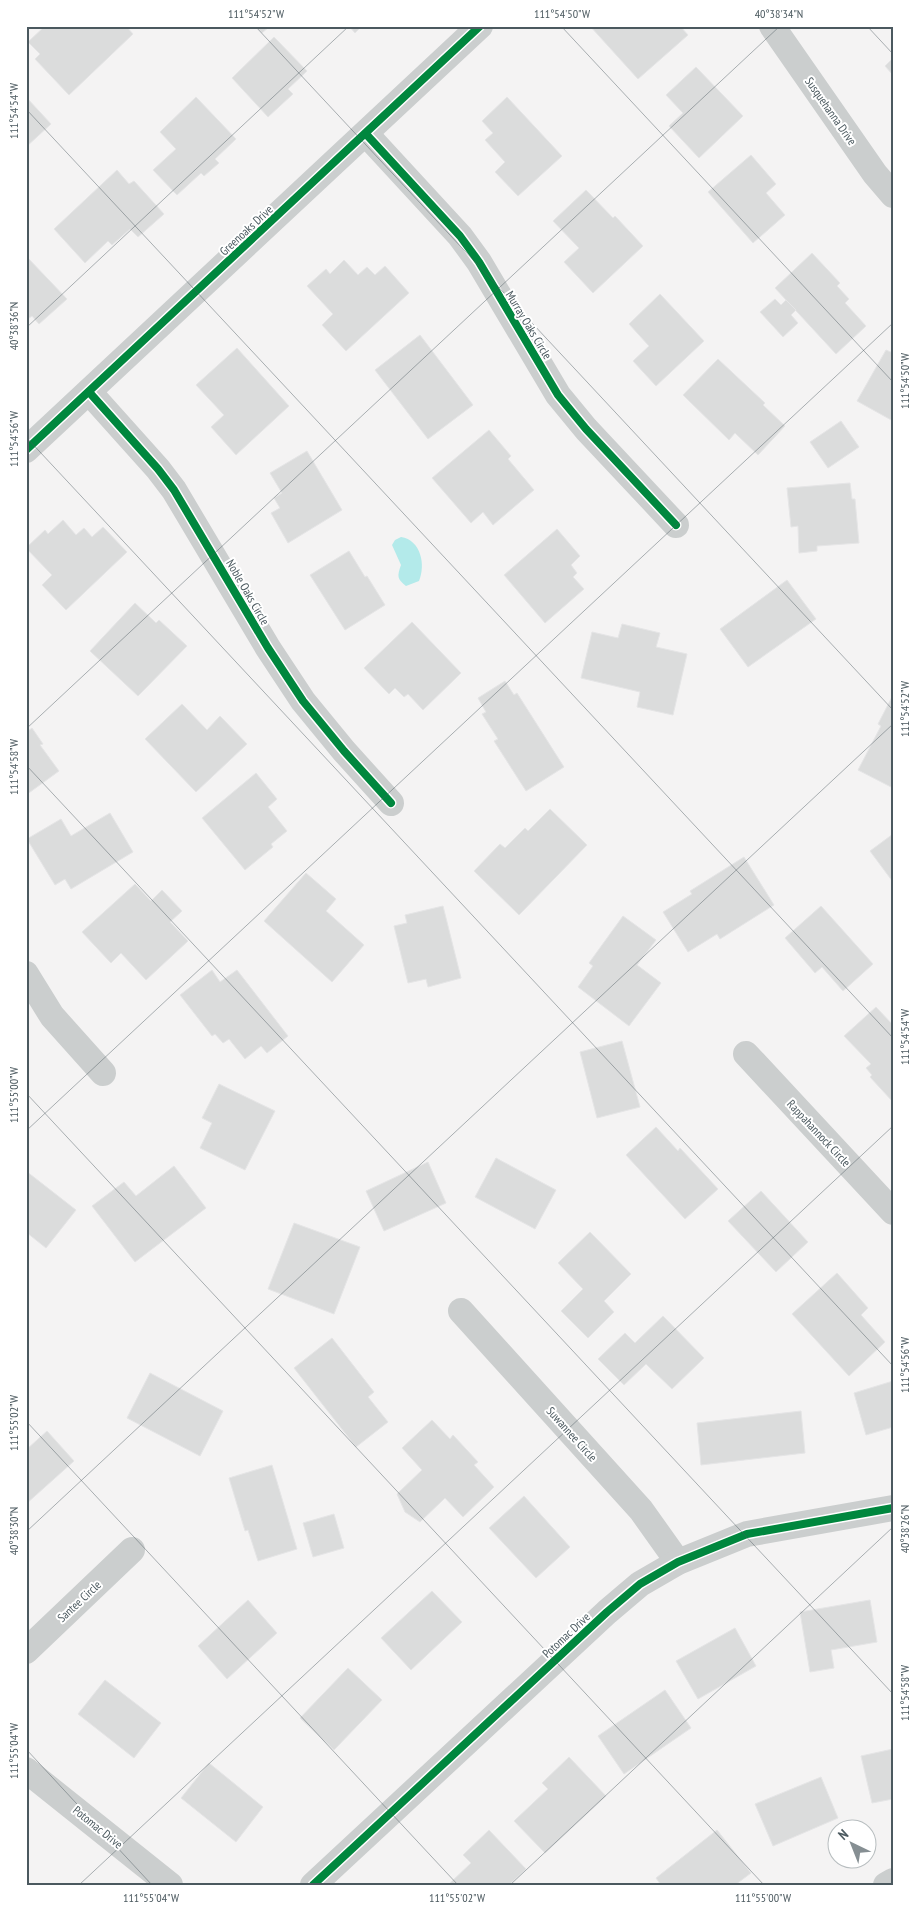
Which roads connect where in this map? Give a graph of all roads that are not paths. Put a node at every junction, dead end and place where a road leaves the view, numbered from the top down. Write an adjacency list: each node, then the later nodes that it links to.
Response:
1 (480, 26): 3 (street, Greenoaks Drive)
2 (772, 26): 4 (street, Susquehanna Drive)
3 (366, 134): 5 (street, Greenoaks Drive); 7 (street, Murray Oaks Circle)
4 (893, 195)
5 (89, 392): 6 (street, Greenoaks Drive); 8 (street, Noble Oaks Circle)
6 (26, 450)
7 (676, 525)
8 (392, 803)
9 (26, 974): 11 (street)
10 (746, 1054): 12 (street, Rappahannock Circle)
11 (103, 1074)
12 (893, 1212)
13 (461, 1311): 16 (street, Suwannee Circle)
14 (893, 1508): 16 (street, Potomac Drive)
15 (132, 1550): 17 (street, Santee Circle)
16 (678, 1562): 21 (street, Potomac Drive)
17 (26, 1651)
18 (26, 1770): 20 (street, Potomac Drive)
19 (893, 1881): 22 (street)
20 (170, 1885)
21 (313, 1885)
22 (886, 1885)

